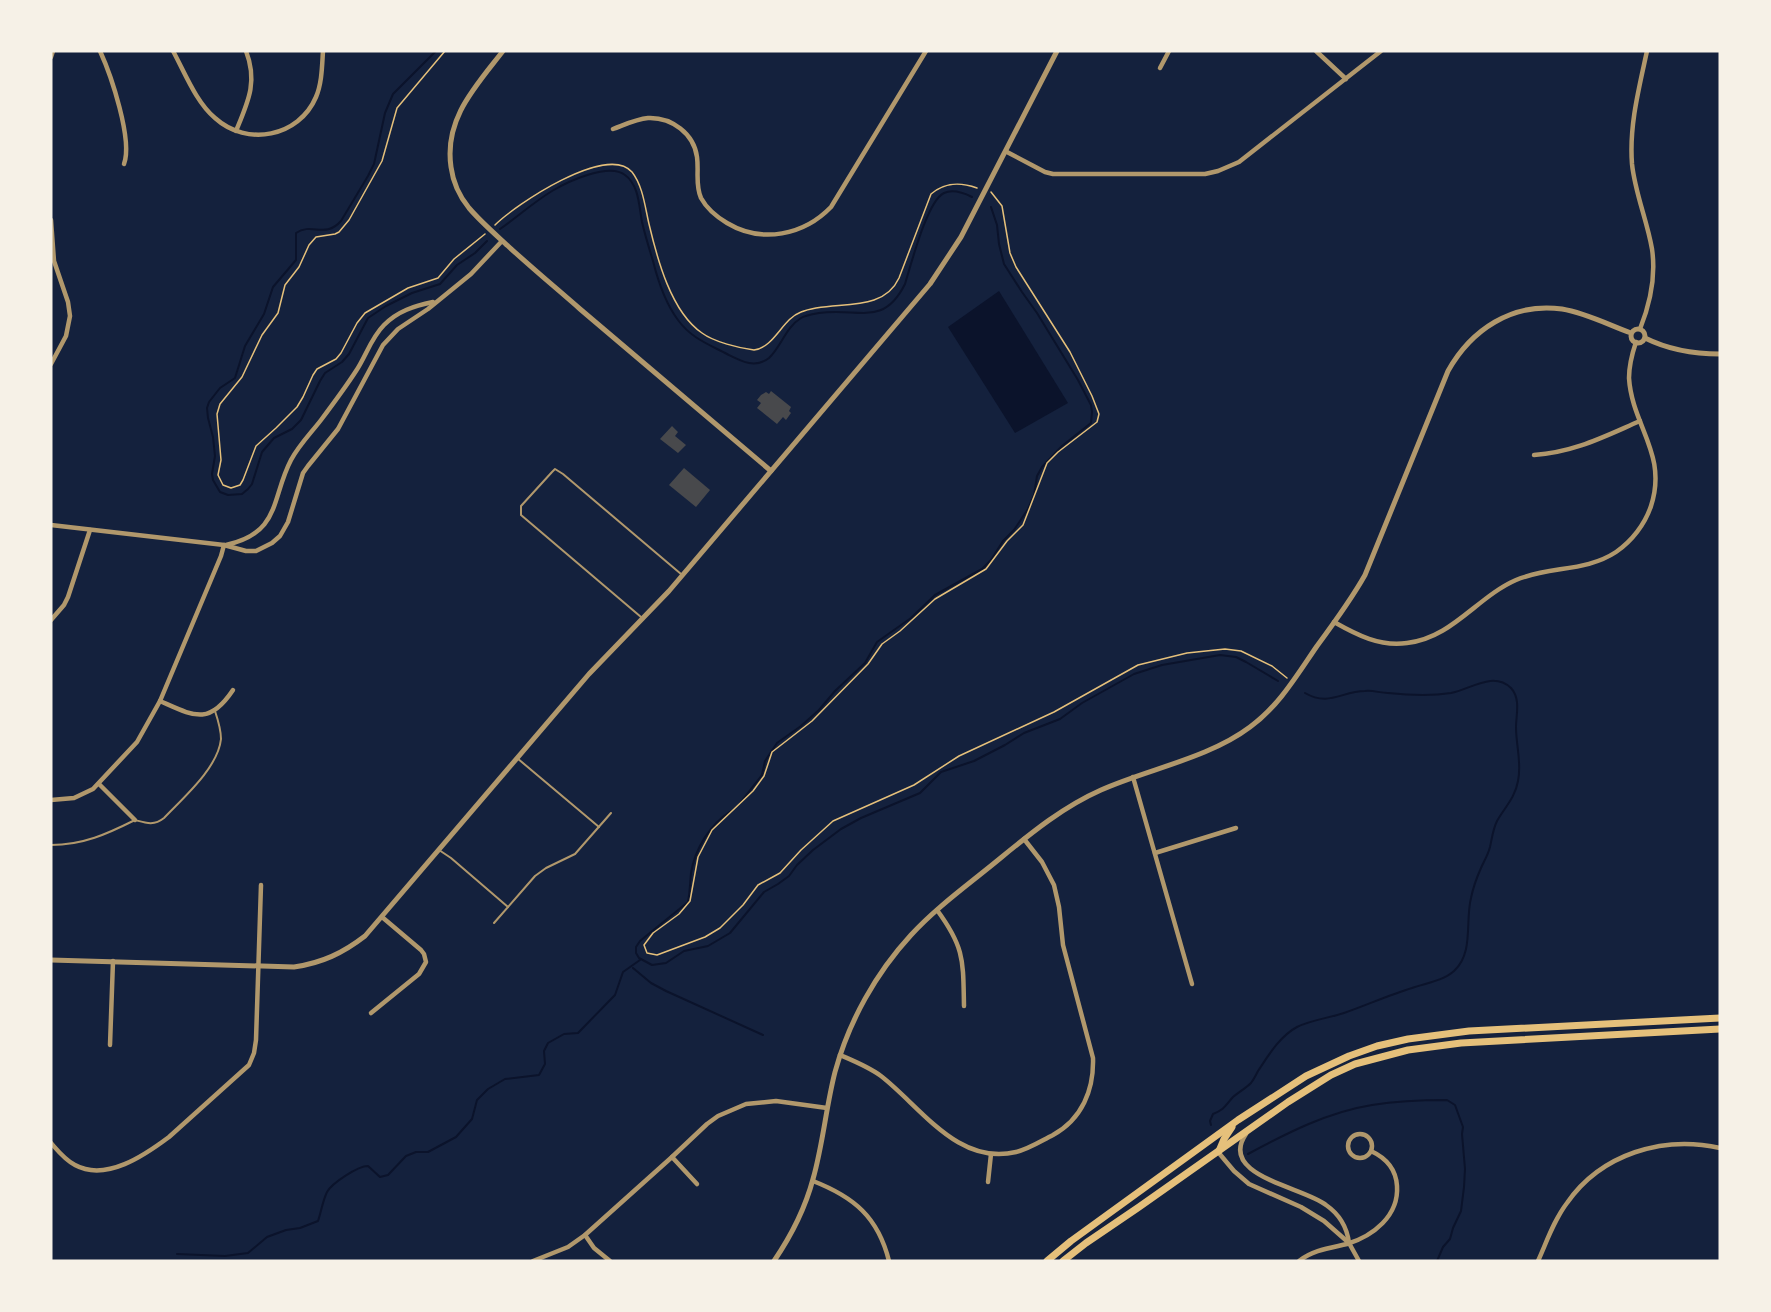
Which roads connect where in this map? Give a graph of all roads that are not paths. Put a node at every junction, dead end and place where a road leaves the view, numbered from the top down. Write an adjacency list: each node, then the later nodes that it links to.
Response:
1 (53, 51): 13 (street)
2 (100, 51): 19 (street)
3 (173, 51): 17 (street)
4 (246, 51): 17 (street)
5 (323, 51): 17 (street)
6 (502, 51): 21 (street)
7 (926, 51): 16 (street)
8 (1057, 51): 18 (street)
9 (1169, 51): 14 (street)
10 (1316, 51): 15 (street)
11 (1381, 51): 15 (street)
12 (1647, 51): 23 (street)
13 (51, 57)
14 (1160, 68)
15 (1346, 79): 18 (street)
16 (613, 129)
17 (236, 131)
18 (1006, 152): 31 (street)
19 (124, 164)
20 (51, 220): 28 (street)
21 (502, 241): 22 (street); 31 (street)
22 (435, 302): 34 (street); 34 (street)
23 (1641, 329): 24 (street); 25 (street)
24 (1631, 333): 26 (street); 38 (street)
25 (1645, 338): 26 (street); 27 (street)
26 (1636, 342): 29 (street)
27 (1720, 354)
28 (51, 364)
29 (1640, 421): 30 (street); 38 (street)
30 (1534, 454)
31 (771, 471): 35 (street)
32 (51, 525): 33 (street)
33 (90, 530): 34 (street); 37 (street)
34 (224, 545): 40 (street)
35 (683, 575): 36 (street); 36 (lane)
36 (644, 619): 42 (street)
37 (51, 620)
38 (1334, 622): 43 (street)
39 (233, 690): 41 (street)
40 (160, 702): 41 (street); 44 (street)
41 (215, 711): 47 (lane)
42 (517, 758): 48 (lane); 52 (street)
43 (1133, 777): 50 (street); 53 (street)
44 (99, 784): 45 (street); 47 (street)
45 (51, 800)
46 (611, 813): 48 (lane)
47 (135, 820): 51 (lane)
48 (599, 827): 55 (lane)
49 (1236, 828): 53 (street)
50 (1024, 840): 56 (street); 76 (street)
51 (51, 845)
52 (439, 850): 55 (lane); 57 (street)
53 (1155, 853): 62 (street)
54 (261, 885): 61 (street)
55 (508, 907): 58 (lane)
56 (937, 910): 63 (street); 68 (street)
57 (382, 917): 61 (street); 64 (street)
58 (494, 923)
59 (51, 960): 60 (street)
60 (113, 961): 61 (street); 67 (street)
61 (258, 967): 72 (street)
62 (1192, 984)
63 (964, 1006)
64 (371, 1013)
65 (1720, 1018): 70 (main road)
66 (1720, 1029): 71 (main road)
67 (110, 1045)
68 (840, 1055): 69 (street); 76 (street)
69 (827, 1108): 77 (street); 78 (street)
70 (1238, 1120): 75 (main road); 87 (main road)
71 (1249, 1129): 75 (main road); 82 (street)
72 (51, 1143)
73 (1720, 1148): 91 (street)
74 (1371, 1151): 74 (street); 82 (street)
75 (1218, 1152): 82 (street); 88 (main road)
76 (991, 1154): 79 (street)
77 (672, 1157): 80 (street); 81 (street)
78 (813, 1181): 85 (street); 86 (street)
79 (988, 1182)
80 (697, 1184)
81 (585, 1235): 83 (street); 84 (street)
82 (1349, 1243): 89 (street); 90 (street)
83 (533, 1261)
84 (610, 1261)
85 (774, 1261)
86 (889, 1261)
87 (1047, 1261)
88 (1064, 1261)
89 (1299, 1261)
90 (1359, 1261)
91 (1538, 1261)

